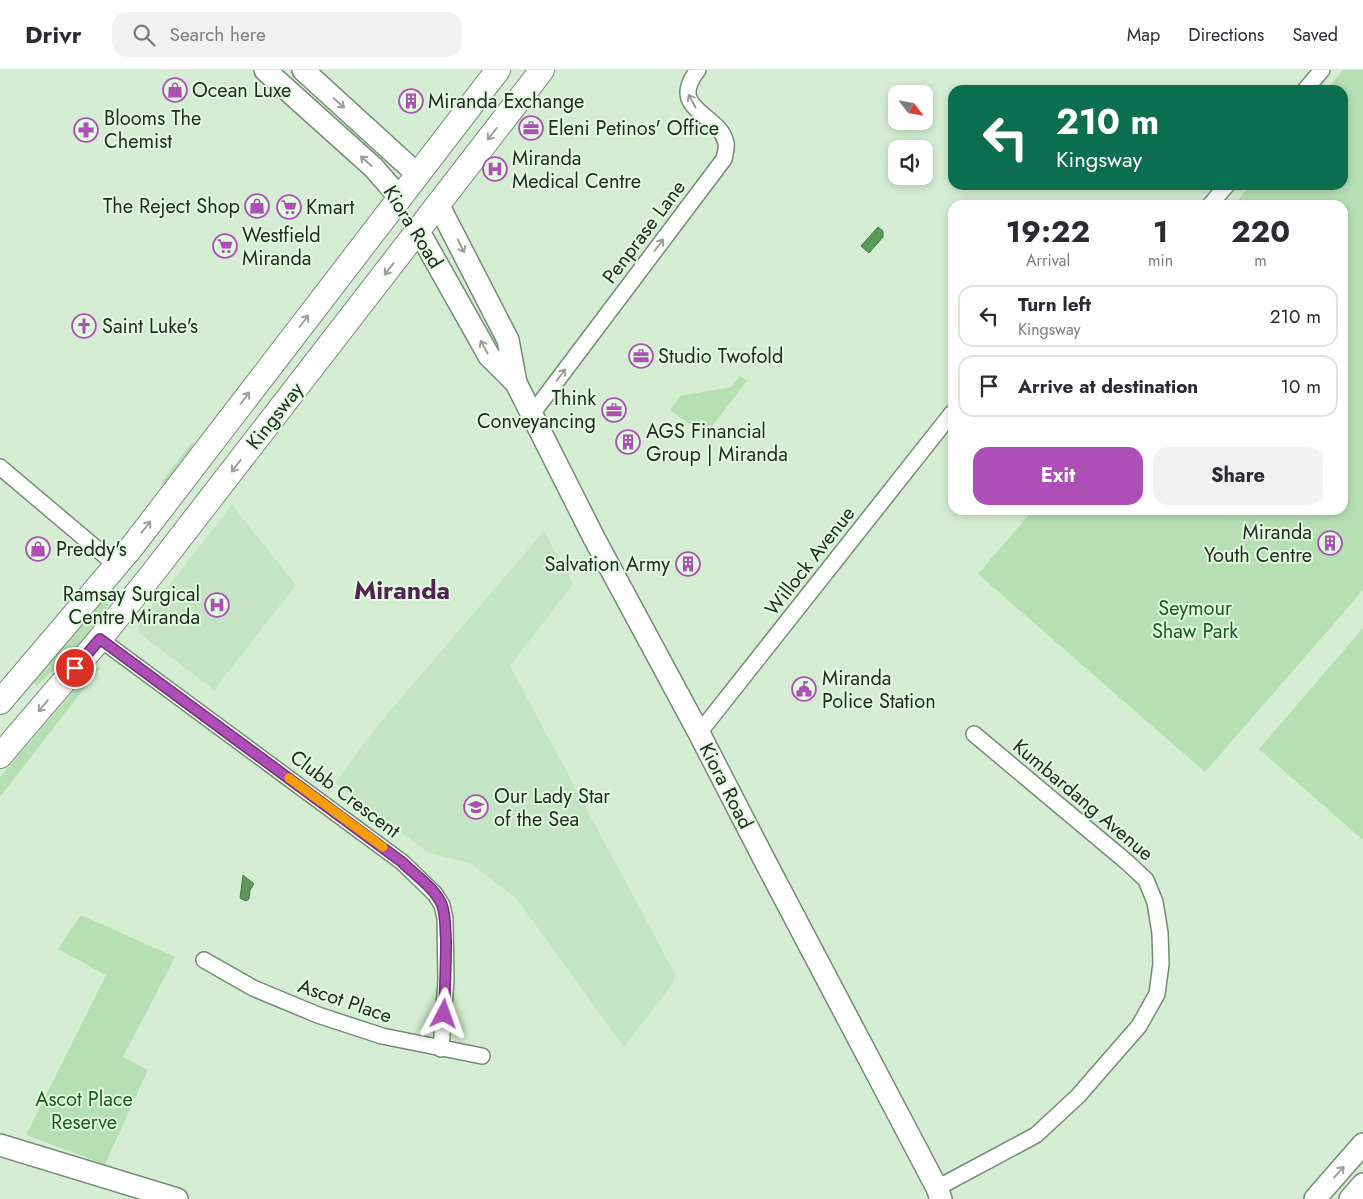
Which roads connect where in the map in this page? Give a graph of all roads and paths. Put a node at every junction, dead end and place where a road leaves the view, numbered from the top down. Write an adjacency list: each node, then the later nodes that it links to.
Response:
1 (265, 70): 10 (main road, Kiora Road, one-way to 1)
2 (303, 70): 8 (main road, Kiora Road, one-way to 8)
3 (498, 70): 8 (main road, Kingsway)
4 (542, 70): 12 (main road, Kingsway, one-way to 12)
5 (698, 70): 15 (street, Penprase Lane, one-way to 5)
6 (1322, 70): 7 (street)
7 (1309, 85)
8 (417, 174): 10 (main road, Kingsway); 12 (main road, Kiora Road)
9 (1223, 190): 11 (street)
10 (399, 197): 13 (main road, Kiora Road); 18 (main road, Kingsway, one-way to 10)
11 (1214, 200)
12 (438, 204): 13 (main road, Kingsway); 14 (main road, Kiora Road, one-way to 14)
13 (418, 230): 14 (main road, Kiora Road, one-way to 13); 19 (main road, Kingsway, one-way to 19)
14 (516, 383): 15 (main road, Kiora Road)
15 (532, 414): 22 (main road, Kiora Road)
16 (948, 419): 22 (street, Willock Avenue)
17 (0, 467): 18 (street)
18 (116, 565): 19 (main road); 21 (main road, Kingsway)
19 (141, 587): 20 (main road, Kingsway)
20 (100, 639): 24 (main road, Kingsway, one-way to 24); 26 (street, Clubb Crescent)
21 (0, 702)
22 (699, 733): 31 (main road, Kiora Road)
23 (974, 734): 31 (street, Kumbardang Avenue)
24 (0, 756)
25 (204, 960): 26 (street, Ascot Place)
26 (441, 1049): 27 (street, Ascot Place)
27 (482, 1056)
28 (1363, 1144): 33 (main road, one-way to 28)
29 (0, 1145): 32 (main road)
30 (1363, 1184): 34 (main road)
31 (943, 1195)
32 (177, 1199)
33 (1314, 1199)
34 (1350, 1199)

